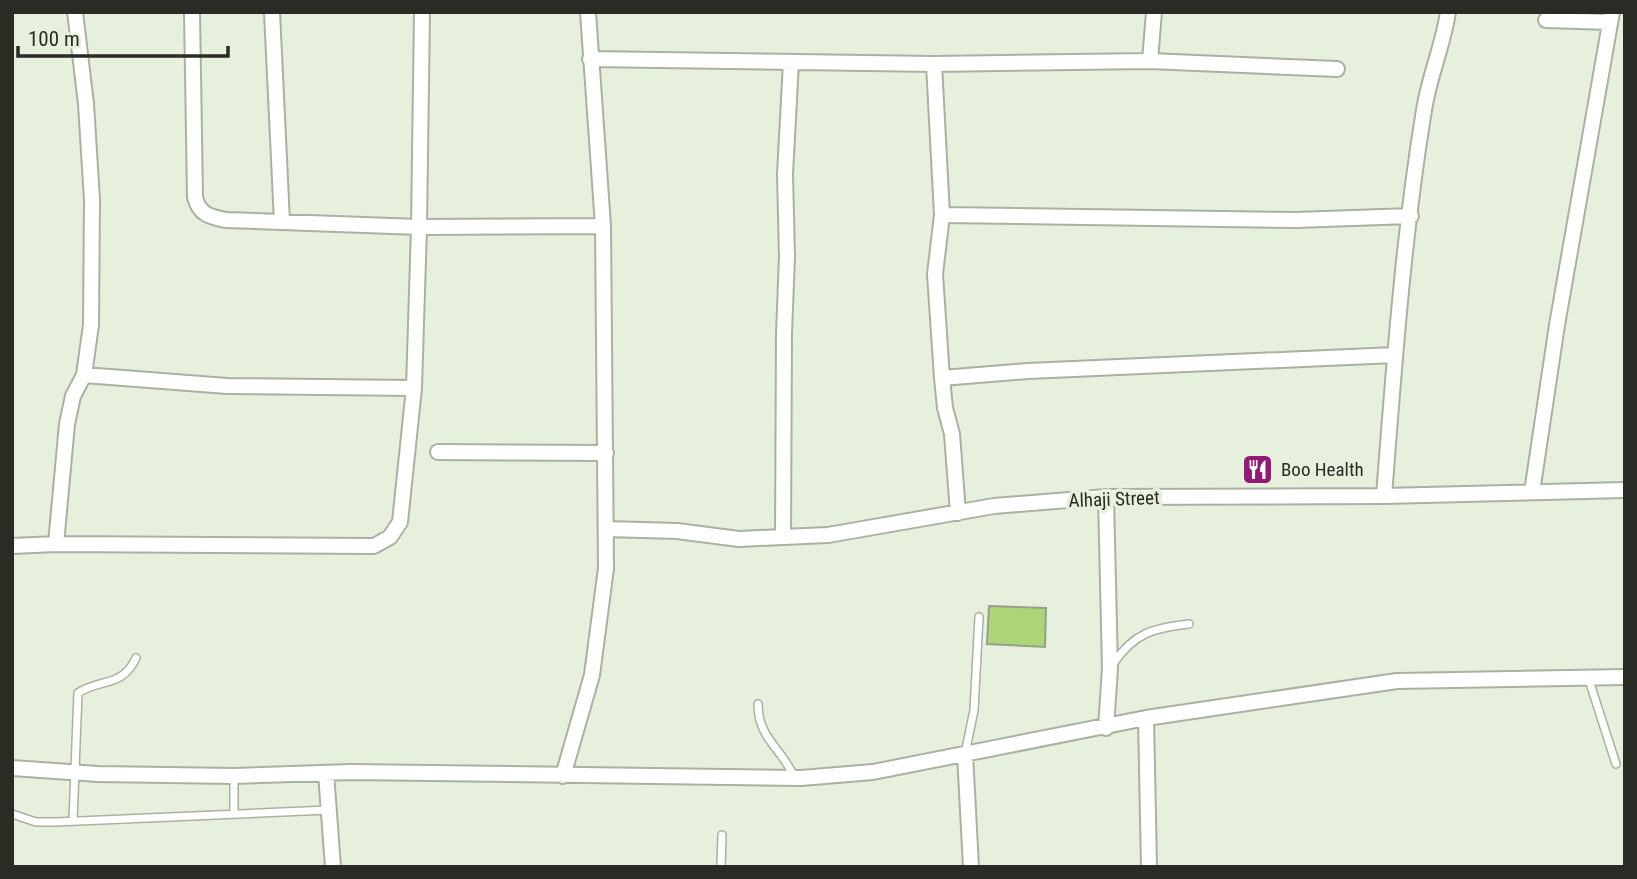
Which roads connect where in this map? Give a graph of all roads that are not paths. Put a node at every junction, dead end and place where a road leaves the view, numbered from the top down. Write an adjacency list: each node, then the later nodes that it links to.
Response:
1 (75, 12): 21 (street)
2 (192, 12): 17 (street)
3 (272, 12): 17 (street)
4 (422, 12): 19 (street)
5 (588, 12): 10 (street)
6 (1154, 12): 11 (street)
7 (1448, 12): 16 (street)
8 (1611, 17): 9 (street); 27 (street)
9 (1546, 20)
10 (590, 59): 12 (street); 18 (street)
11 (1150, 61): 13 (street); 14 (street)
12 (791, 62): 13 (street); 32 (street)
13 (934, 64): 15 (street)
14 (1338, 69)
15 (942, 215): 16 (street); 22 (street)
16 (1410, 216): 20 (street)
17 (282, 222): 19 (street)
18 (603, 226): 19 (street); 25 (street)
19 (419, 227): 23 (street)
20 (1395, 355): 22 (street); 28 (street)
21 (84, 375): 23 (street); 33 (street)
22 (942, 378): 30 (street)
23 (414, 388): 33 (street)
24 (438, 452): 25 (street)
25 (606, 453): 31 (street)
26 (1625, 490): 27 (street, Alhaji Street)
27 (1532, 492): 28 (street, Alhaji Street)
28 (1384, 496): 29 (street, Alhaji Street)
29 (1106, 497): 30 (street, Alhaji Street); 38 (street)
30 (958, 513): 32 (street, Alhaji Street)
31 (606, 529): 32 (street, Alhaji Street); 50 (street)
32 (783, 537)
33 (57, 544): 34 (street)
34 (12, 546)
35 (979, 617): 44 (lane)
36 (1189, 624): 38 (lane)
37 (136, 658): 47 (lane)
38 (1110, 667): 43 (street)
39 (1588, 676): 40 (street); 42 (street); 45 (lane)
40 (1625, 677)
41 (758, 704): 51 (lane)
42 (1146, 718): 43 (street); 60 (street)
43 (1105, 728): 44 (street)
44 (965, 754): 51 (street); 59 (street)
45 (1616, 764)
46 (12, 768): 47 (street)
47 (73, 773): 49 (street); 55 (lane)
48 (326, 773): 49 (street); 50 (street); 52 (street)
49 (234, 776): 53 (lane)
50 (564, 776): 51 (street)
51 (794, 778)
52 (329, 810): 53 (lane); 57 (street)
53 (234, 813): 55 (lane)
54 (12, 814): 55 (lane)
55 (73, 820)
56 (722, 835): 58 (lane)
57 (333, 867)
58 (721, 867)
59 (971, 867)
60 (1149, 867)

